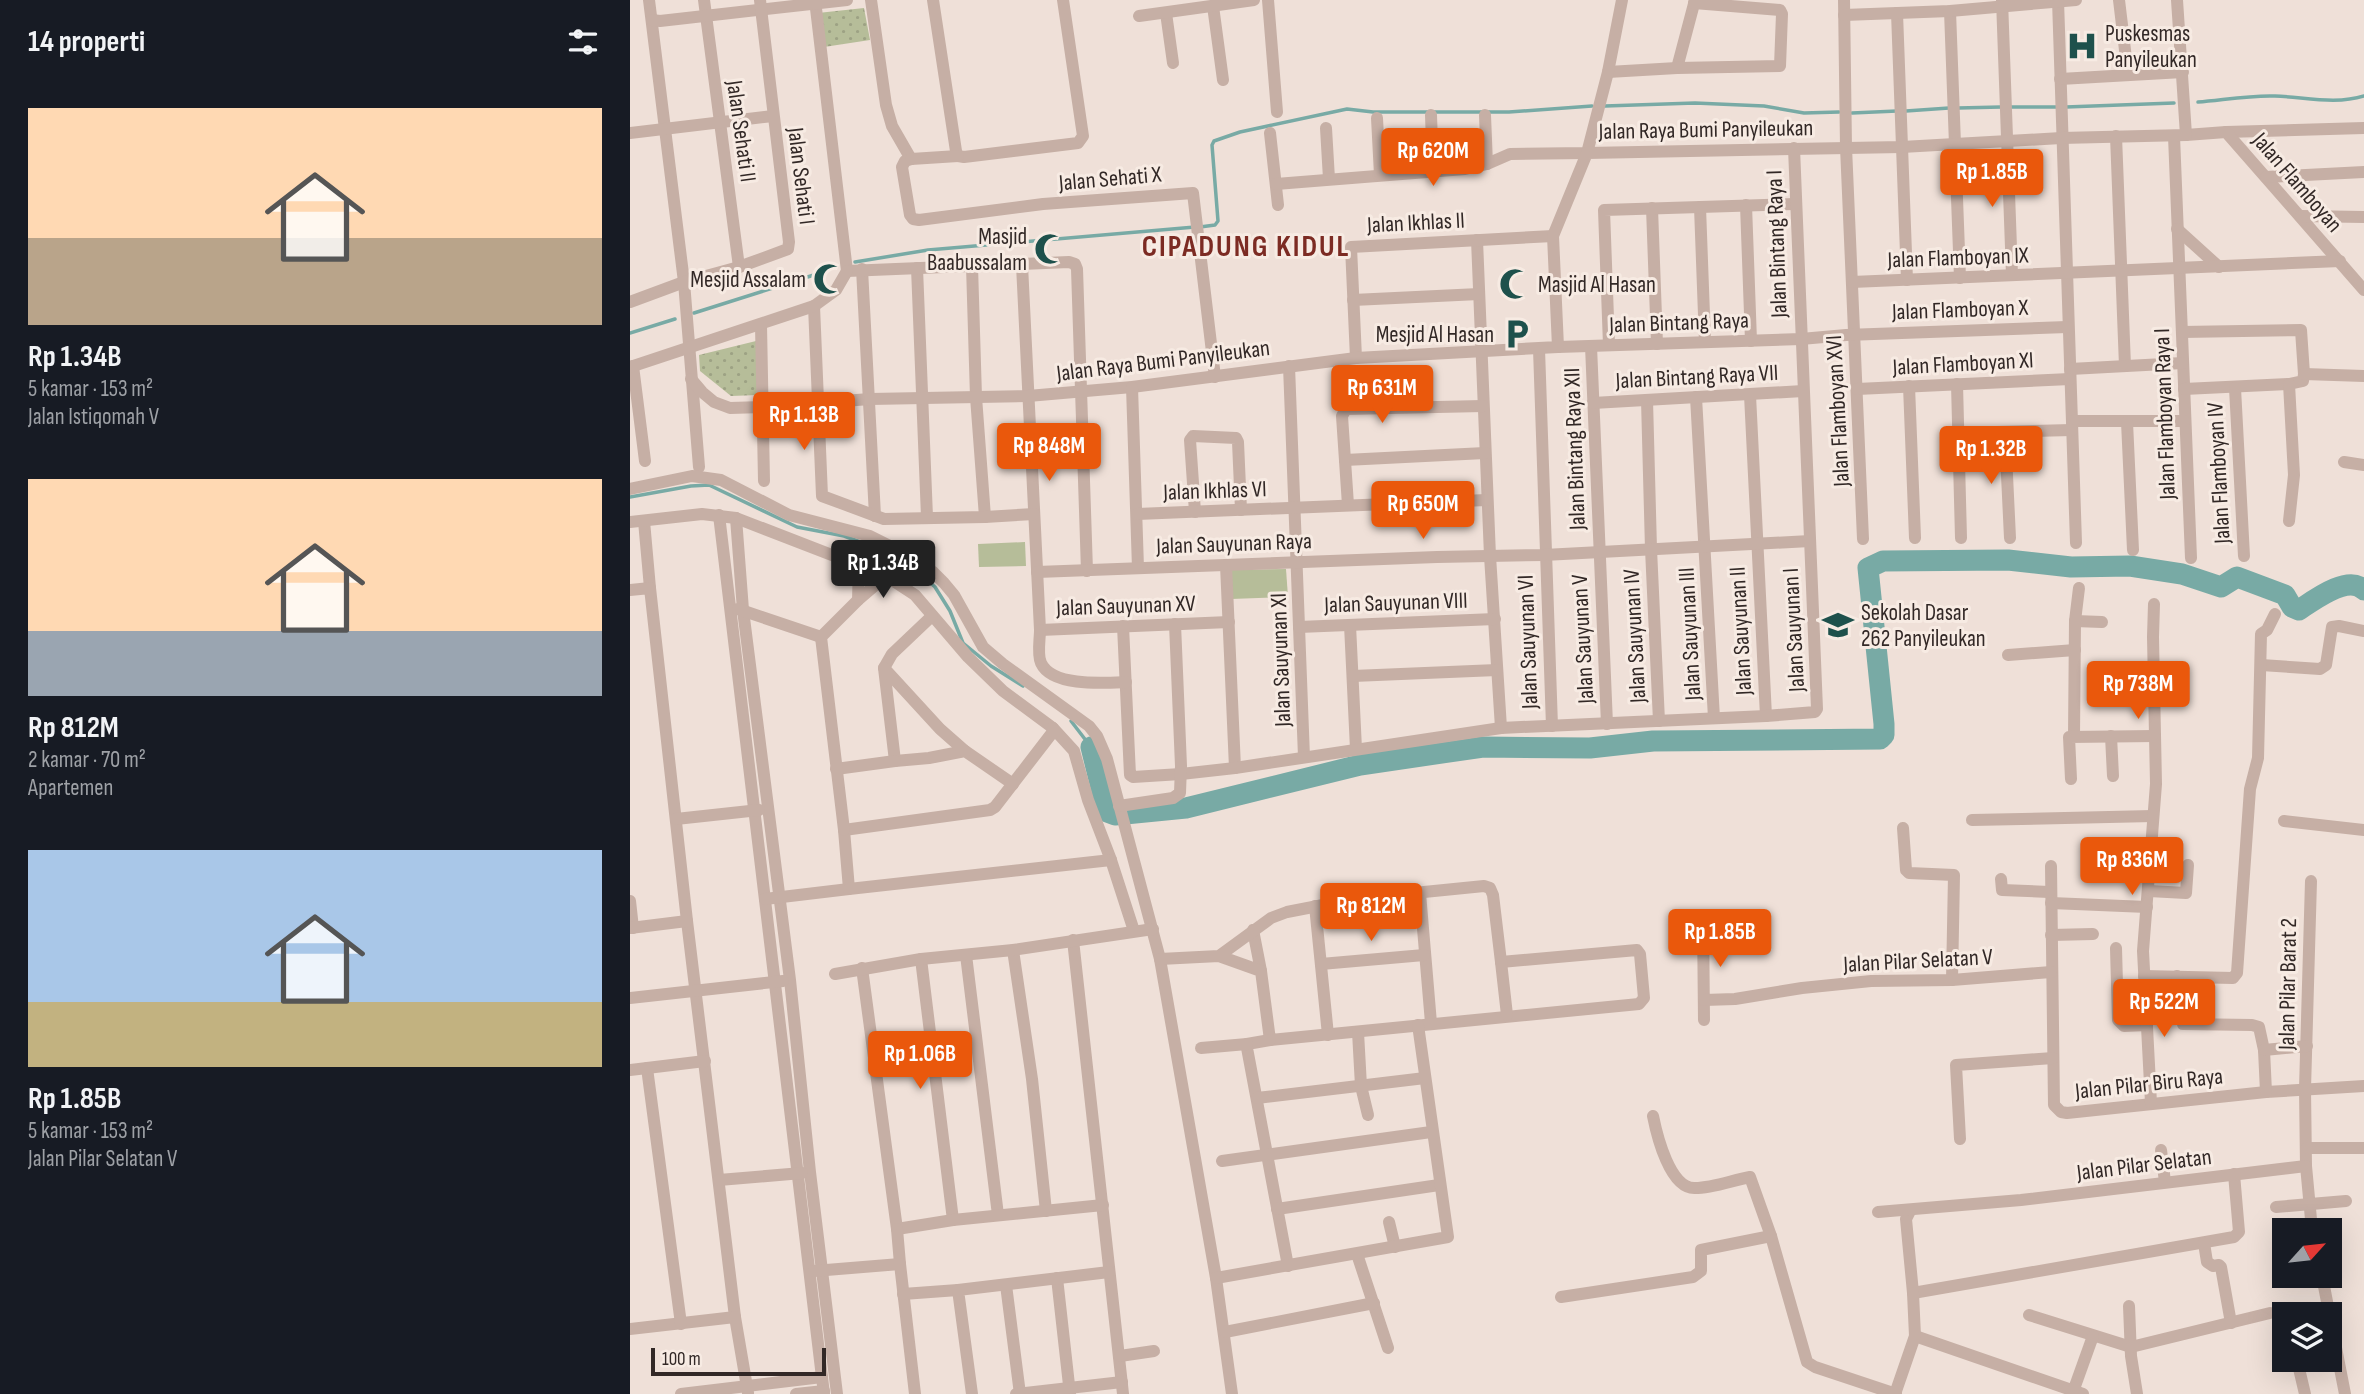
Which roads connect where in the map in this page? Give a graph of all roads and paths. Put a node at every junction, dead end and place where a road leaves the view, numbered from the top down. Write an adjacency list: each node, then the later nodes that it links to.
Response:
1 (649, 0): 26 (street)
2 (704, 0): 24 (street, Jalan Sehati II)
3 (847, 0): 15 (street)
4 (871, 0): 56 (street)
5 (933, 0): 55 (street)
6 (1063, 0): 55 (street)
7 (1254, 0): 19 (street)
8 (1268, 0): 34 (street)
9 (1622, 0): 29 (street)
10 (1844, 0): 23 (street, Jalan Flamboyan XVI)
11 (2076, 0): 14 (street)
12 (2119, 0): 31 (street)
13 (2178, 0): 30 (street)
14 (2058, 1): 18 (street); 32 (street)
15 (815, 2): 17 (street); 75 (street)
16 (1695, 2): 28 (street); 28 (street)
17 (760, 4): 24 (street); 37 (street, Jalan Sehati I)
18 (2002, 4): 20 (street); 49 (street)
19 (1213, 6): 21 (street); 33 (street)
20 (1950, 11): 22 (street); 50 (street)
21 (1166, 13): 25 (street); 27 (street)
22 (1896, 13): 23 (street); 52 (street)
23 (1844, 15): 51 (street, Jalan Flamboyan XVI)
24 (705, 16): 26 (street); 39 (street, Jalan Sehati II)
25 (1139, 16)
26 (652, 20): 42 (street)
27 (1173, 64)
28 (1677, 68): 29 (street)
29 (1608, 72): 54 (street)
30 (2183, 72): 31 (street); 46 (street)
31 (2128, 75): 32 (street)
32 (2060, 79): 48 (street)
33 (1223, 80)
34 (1277, 112)
35 (1432, 115): 58 (street)
36 (1485, 115): 57 (street)
37 (773, 116): 39 (street); 78 (street, Jalan Sehati I)
38 (1377, 118): 60 (street)
39 (720, 123): 42 (street); 78 (street, Jalan Sehati II)
40 (1326, 128): 62 (street)
41 (2364, 128): 43 (street)
42 (665, 129): 44 (street); 88 (street)
43 (2226, 132): 46 (street, Jalan Flamboyan); 61 (street, Jalan Flamboyan)
44 (630, 133)
45 (1270, 133): 63 (street)
46 (2180, 135): 47 (street, Jalan Raya Bumi Panyileukan); 71 (street, Jalan Flamboyan Raya I)
47 (2116, 136): 48 (street, Jalan Raya Bumi Panyileukan); 83 (street)
48 (2062, 138): 49 (street, Jalan Raya Bumi Panyileukan); 84 (street)
49 (2007, 141): 50 (street, Jalan Raya Bumi Panyileukan); 85 (street)
50 (1956, 144): 52 (street, Jalan Raya Bumi Panyileukan); 86 (street)
51 (1846, 147): 52 (street, Jalan Raya Bumi Panyileukan); 53 (street, Jalan Raya Bumi Panyileukan); 89 (street, Jalan Flamboyan XVI)
52 (1902, 147): 87 (street)
53 (1794, 148): 54 (street, Jalan Raya Bumi Panyileukan); 64 (street, Jalan Bintang Raya I)
54 (1587, 153): 57 (street); 72 (street, Jalan Raya Bumi Panyileukan)
55 (958, 156): 56 (street)
56 (911, 159): 117 (street, Jalan Sehati X)
57 (1487, 164): 58 (street)
58 (1433, 172): 60 (street)
59 (2364, 172): 61 (street)
60 (1380, 176): 62 (street)
61 (2266, 177): 69 (street, Jalan Flamboyan)
62 (1329, 179): 63 (street)
63 (1276, 184): 65 (street)
64 (1795, 204): 66 (street); 99 (street, Jalan Bintang Raya I)
65 (1278, 205)
66 (1746, 205): 67 (street); 100 (street)
67 (1700, 207): 68 (street); 101 (street)
68 (1652, 208): 102 (street); 104 (street)
69 (2301, 216): 70 (street); 74 (street, Jalan Flamboyan)
70 (2364, 218)
71 (2177, 229): 79 (street); 81 (street, Jalan Flamboyan Raya I)
72 (1553, 236): 73 (street, Jalan Ikhlas II); 105 (street, Jalan Raya Bumi Panyileukan)
73 (1477, 240): 91 (street); 92 (street, Jalan Ikhlas II)
74 (2340, 261): 79 (street, Jalan Flamboyan IX); 90 (street, Jalan Flamboyan)
75 (846, 265): 82 (street); 94 (street)
76 (1022, 265): 77 (street); 126 (street); 129 (street, Jalan Sauyunan XV)
77 (972, 266): 80 (street); 130 (street)
78 (739, 267): 88 (street, Jalan Sehati I)
79 (2219, 267): 81 (street, Jalan Flamboyan IX)
80 (917, 268): 82 (street); 132 (street)
81 (2179, 268): 83 (street, Jalan Flamboyan IX); 97 (street, Jalan Flamboyan Raya I)
82 (862, 269): 133 (street)
83 (2122, 271): 84 (street, Jalan Flamboyan IX); 113 (street)
84 (2066, 273): 85 (street, Jalan Flamboyan IX); 96 (street)
85 (2012, 275): 86 (street, Jalan Flamboyan IX)
86 (1960, 278): 87 (street, Jalan Flamboyan IX)
87 (1907, 279): 89 (street, Jalan Flamboyan IX)
88 (684, 282): 93 (street, Jalan Sehati I); 106 (street)
89 (1852, 282): 98 (street, Jalan Flamboyan XVI)
90 (2364, 290)
91 (1479, 294): 92 (street); 108 (street)
92 (1353, 300): 109 (street, Jalan Ikhlas II)
93 (630, 302)
94 (814, 306): 95 (street); 135 (street)
95 (761, 325): 106 (street); 138 (street)
96 (2067, 327): 98 (street, Jalan Flamboyan X); 114 (street)
97 (2182, 332): 110 (street, Jalan Flamboyan Raya I); 115 (street)
98 (1854, 335): 99 (street, Jalan Flamboyan X); 123 (street, Jalan Flamboyan XVI)
99 (1801, 339): 100 (street, Jalan Bintang Raya); 127 (street, Jalan Bintang Raya I)
100 (1751, 341): 101 (street, Jalan Bintang Raya)
101 (1705, 342): 102 (street, Jalan Bintang Raya)
102 (1657, 344): 104 (street, Jalan Bintang Raya)
103 (1591, 345): 104 (street, Jalan Bintang Raya); 105 (street, Jalan Bintang Raya); 136 (street, Jalan Bintang Raya XII)
104 (1609, 345)
105 (1558, 346): 107 (street, Jalan Raya Bumi Panyileukan)
106 (689, 347): 111 (street); 118 (street)
107 (1539, 349): 108 (street, Jalan Raya Bumi Panyileukan); 180 (street, Jalan Sauyunan VI)
108 (1481, 352): 109 (street, Jalan Raya Bumi Panyileukan); 137 (street)
109 (1356, 358): 112 (street, Jalan Raya Bumi Panyileukan)
110 (2183, 363): 113 (street, Jalan Flamboyan XI); 125 (street, Jalan Flamboyan Raya I)
111 (632, 366): 148 (street)
112 (1289, 366): 117 (street, Jalan Raya Bumi Panyileukan); 156 (street, Jalan Sauyunan XI)
113 (2125, 366): 114 (street, Jalan Flamboyan XI)
114 (2070, 374): 119 (street, Jalan Flamboyan XI); 143 (street)
115 (2304, 374): 116 (street); 120 (street)
116 (2364, 376)
117 (1215, 377): 122 (street, Jalan Raya Bumi Panyileukan)
118 (691, 379): 139 (street); 140 (street)
119 (1957, 384): 121 (street, Jalan Flamboyan XI); 144 (street)
120 (2289, 384): 124 (street); 167 (street)
121 (1909, 386): 123 (street, Jalan Flamboyan XI); 169 (street)
122 (1132, 387): 126 (street, Jalan Raya Bumi Panyileukan); 161 (street)
123 (1857, 388): 172 (street, Jalan Flamboyan XVI)
124 (2235, 388): 125 (street); 182 (street, Jalan Flamboyan IV)
125 (2184, 389): 141 (street, Jalan Flamboyan Raya I)
126 (1082, 391): 129 (street, Jalan Raya Bumi Panyileukan); 188 (street)
127 (1803, 391): 128 (street, Jalan Bintang Raya VII); 173 (street, Jalan Bintang Raya I)
128 (1750, 395): 131 (street, Jalan Bintang Raya VII); 175 (street, Jalan Sauyunan II)
129 (1028, 396): 130 (street, Jalan Raya Bumi Panyileukan); 160 (street, Jalan Sauyunan XV)
130 (976, 397): 132 (street, Jalan Raya Bumi Panyileukan); 165 (street)
131 (1696, 397): 134 (street, Jalan Bintang Raya VII); 176 (street, Jalan Sauyunan III)
132 (922, 398): 133 (street, Jalan Raya Bumi Panyileukan); 164 (street)
133 (870, 399): 135 (street, Jalan Raya Bumi Panyileukan); 162 (street)
134 (1647, 400): 136 (street, Jalan Bintang Raya VII); 177 (street, Jalan Sauyunan IV)
135 (819, 403): 138 (street, Jalan Raya Bumi Panyileukan); 162 (street)
136 (1593, 404): 179 (street, Jalan Bintang Raya XII)
137 (1483, 406): 146 (street); 147 (street)
138 (763, 407): 139 (street, Jalan Raya Bumi Panyileukan); 152 (street)
139 (730, 408): 140 (street, Jalan Raya Bumi Panyileukan)
140 (694, 411): 151 (street)
141 (2185, 421): 142 (street); 183 (street, Jalan Flamboyan Raya I)
142 (2127, 422): 143 (street); 178 (street)
143 (2072, 426): 145 (street); 174 (street)
144 (1958, 433): 145 (street); 170 (street)
145 (2005, 433): 171 (street)
146 (1485, 453): 147 (street); 154 (street)
147 (1345, 460): 155 (street)
148 (645, 461)
149 (2344, 462): 150 (street)
150 (2364, 465)
151 (699, 467)
152 (764, 481)
153 (630, 489): 239 (street)
154 (1487, 499): 155 (street, Jalan Ikhlas VI); 181 (street)
155 (1348, 506): 156 (street, Jalan Ikhlas VI)
156 (1295, 508): 157 (street, Jalan Ikhlas VI); 184 (street, Jalan Sauyunan XI)
157 (1241, 510): 158 (street, Jalan Ikhlas VI); 158 (street)
158 (1195, 512): 161 (street, Jalan Ikhlas VI)
159 (719, 514): 163 (street); 166 (street); 196 (street)
160 (1034, 514): 165 (street); 189 (street, Jalan Sauyunan XV)
161 (1137, 514): 187 (street)
162 (875, 516): 164 (street)
163 (736, 517): 185 (street); 196 (street)
164 (927, 517): 165 (street)
165 (985, 517)
166 (644, 520): 168 (street); 191 (street)
167 (2290, 521)
168 (630, 522)
169 (1915, 538)
170 (1961, 538)
171 (2010, 538)
172 (1863, 539)
173 (1810, 541): 175 (street, Jalan Sauyunan Raya); 217 (street, Jalan Sauyunan I)
174 (2076, 543)
175 (1757, 545): 176 (street, Jalan Sauyunan Raya); 217 (street, Jalan Sauyunan II)
176 (1706, 547): 177 (street, Jalan Sauyunan Raya); 218 (street, Jalan Sauyunan III)
177 (1651, 549): 179 (street, Jalan Sauyunan Raya); 219 (street, Jalan Sauyunan IV)
178 (2133, 550)
179 (1600, 551): 180 (street, Jalan Sauyunan Raya); 220 (street, Jalan Sauyunan V)
180 (1544, 555): 181 (street, Jalan Sauyunan Raya); 221 (street, Jalan Sauyunan VI)
181 (1490, 556): 184 (street, Jalan Sauyunan Raya); 199 (street)
182 (2244, 556)
183 (2191, 558)
184 (1298, 562): 186 (street, Jalan Sauyunan Raya); 206 (street, Jalan Sauyunan XI)
185 (859, 565): 190 (street); 194 (street)
186 (1226, 565): 187 (street, Jalan Sauyunan Raya); 201 (street)
187 (1138, 568): 188 (street, Jalan Sauyunan Raya)
188 (1087, 571): 189 (street, Jalan Sauyunan Raya)
189 (1037, 572): 207 (street, Jalan Sauyunan XV)
190 (886, 576): 194 (street); 198 (street)
191 (650, 588): 193 (street); 241 (street)
192 (2080, 588): 200 (street)
193 (630, 590)
194 (858, 600): 209 (street)
195 (2154, 604): 226 (street)
196 (737, 609): 209 (street); 237 (street); 238 (street)
197 (2275, 614): 212 (street)
198 (932, 616): 213 (street); 222 (street)
199 (1494, 619): 204 (street, Jalan Sauyunan VIII); 214 (street)
200 (2075, 621): 202 (street); 210 (street)
201 (1229, 622): 203 (street, Jalan Sauyunan XV); 231 (street)
202 (2102, 622)
203 (1175, 624): 205 (street, Jalan Sauyunan XV); 233 (street)
204 (1350, 625): 206 (street, Jalan Sauyunan VIII); 215 (street)
205 (1122, 626): 207 (street, Jalan Sauyunan XV); 216 (street)
206 (1299, 627): 229 (street, Jalan Sauyunan XI)
207 (1040, 630): 216 (street)
208 (2364, 631): 212 (street)
209 (821, 637): 232 (street)
210 (2075, 650): 211 (street); 224 (street)
211 (2008, 655)
212 (2261, 665): 284 (street)
213 (884, 668): 228 (street); 230 (street)
214 (1497, 670): 215 (street); 223 (street)
215 (1353, 676): 227 (street)
216 (1126, 682): 233 (street)
217 (1766, 716): 218 (street)
218 (1714, 718): 219 (street)
219 (1659, 721): 220 (street)
220 (1607, 724): 221 (street)
221 (1552, 726): 223 (street)
222 (1053, 728): 236 (street); 247 (street)
223 (1501, 728): 227 (street)
224 (2074, 736): 225 (street); 235 (street)
225 (2112, 736): 226 (street); 234 (street)
226 (2155, 736): 240 (street)
227 (1356, 749): 229 (street)
228 (965, 751): 230 (street); 236 (street)
229 (1304, 757): 231 (street)
230 (895, 761): 232 (street)
231 (1235, 768): 233 (street)
232 (836, 769): 246 (street)
233 (1181, 774): 239 (street)
234 (2113, 776)
235 (2071, 779)
236 (1013, 784): 246 (street)
237 (767, 810): 238 (street); 255 (street)
238 (753, 811): 241 (street); 257 (street)
239 (1121, 813): 264 (street)
240 (2153, 816): 242 (street); 253 (street)
241 (676, 819): 262 (street)
242 (1972, 820)
243 (2284, 821): 244 (street)
244 (2364, 827)
245 (1903, 828): 286 (street)
246 (844, 830): 252 (street)
247 (1111, 860): 252 (street); 266 (street)
248 (2188, 865): 253 (street)
249 (2051, 866): 256 (street, Jalan Pilar Biru Raya)
250 (2001, 879): 256 (street)
251 (2311, 881): 299 (street, Jalan Pilar Barat 2)
252 (849, 889): 255 (street)
253 (2149, 891): 260 (street)
254 (1419, 893): 259 (street); 273 (street); 277 (street)
255 (779, 897): 257 (street); 285 (street)
256 (2050, 898): 260 (street); 268 (street, Jalan Pilar Biru Raya)
257 (765, 899): 287 (street)
258 (630, 901): 263 (street)
259 (1315, 906): 265 (street); 278 (street)
260 (2147, 907): 283 (street)
261 (1703, 917): 290 (street)
262 (687, 921): 263 (street); 288 (street)
263 (631, 928)
264 (1153, 929): 266 (street); 276 (street)
265 (1253, 930): 274 (street); 280 (street)
266 (1134, 931): 269 (street)
267 (2093, 934): 268 (street)
268 (2051, 935): 281 (street, Jalan Pilar Biru Raya)
269 (1073, 940): 271 (street); 330 (street)
270 (2116, 948): 294 (street)
271 (1013, 950): 272 (street); 333 (street)
272 (966, 955): 275 (street); 336 (street)
273 (1424, 955): 278 (street); 293 (street)
274 (1219, 956): 276 (street); 280 (street)
275 (921, 959): 279 (street); 338 (street)
276 (1160, 959): 350 (street)
277 (1501, 962): 291 (street); 291 (street)
278 (1321, 964): 296 (street)
279 (862, 968): 282 (street); 340 (street)
280 (1261, 971): 297 (street)
281 (2051, 972): 286 (street, Jalan Pilar Selatan V); 302 (street, Jalan Pilar Biru Raya)
282 (835, 974)
283 (2144, 976): 284 (street); 294 (street)
284 (2177, 976): 301 (street)
285 (790, 980): 287 (street); 323 (street)
286 (1952, 981): 290 (street, Jalan Pilar Selatan V)
287 (775, 982): 288 (street); 323 (street)
288 (695, 989): 289 (street); 303 (street)
289 (630, 998)
290 (1704, 1000): 292 (street)
291 (1507, 1015): 293 (street)
292 (1704, 1020)
293 (1424, 1024): 295 (street); 306 (street)
294 (2147, 1025): 312 (street)
295 (1358, 1032): 296 (street); 307 (street)
296 (1328, 1035): 297 (street)
297 (1270, 1040): 298 (street)
298 (1247, 1044): 300 (street); 311 (street)
299 (2307, 1046): 301 (street); 309 (street, Jalan Pilar Barat 2)
300 (1201, 1048)
301 (2264, 1049): 310 (street)
302 (2053, 1058): 312 (street, Jalan Pilar Biru Raya); 316 (street)
303 (705, 1061): 304 (street); 325 (street)
304 (647, 1068): 305 (street); 363 (street)
305 (630, 1070)
306 (1425, 1078): 307 (street); 315 (street)
307 (1361, 1086): 311 (street); 313 (street)
308 (2364, 1086): 309 (street, Jalan Pilar Biru Raya)
309 (2305, 1089): 310 (street, Jalan Pilar Biru Raya); 317 (street)
310 (2266, 1091): 312 (street, Jalan Pilar Biru Raya)
311 (1257, 1098): 320 (street)
312 (2151, 1103)
313 (1368, 1115)
314 (1653, 1116): 341 (street)
315 (1432, 1132): 320 (street); 327 (street)
316 (1960, 1139)
317 (2307, 1148): 318 (street); 322 (street)
318 (2364, 1148)
319 (2161, 1150): 326 (street)
320 (1266, 1154): 321 (street); 332 (street)
321 (1222, 1161)
322 (2306, 1166): 324 (street, Jalan Pilar Selatan); 329 (street)
323 (803, 1173): 325 (street); 347 (street)
324 (2234, 1174): 326 (street, Jalan Pilar Selatan); 342 (street)
325 (719, 1180): 361 (street)
326 (2165, 1182): 334 (street, Jalan Pilar Selatan)
327 (1439, 1185): 332 (street); 343 (street)
328 (2346, 1201): 329 (street)
329 (2308, 1204): 331 (street); 337 (street)
330 (1103, 1205): 333 (street); 348 (street)
331 (2276, 1207)
332 (1277, 1209): 346 (street)
333 (1046, 1211): 336 (street)
334 (1910, 1211): 335 (street, Jalan Pilar Selatan); 354 (street)
335 (1878, 1212)
336 (998, 1215): 338 (street)
337 (2310, 1218)
338 (953, 1220): 340 (street)
339 (1389, 1222): 343 (street)
340 (897, 1228): 345 (street)
341 (1771, 1236): 356 (street); 385 (street)
342 (2204, 1243): 354 (street); 362 (street)
343 (1395, 1247): 344 (street)
344 (1357, 1254): 346 (street); 357 (street)
345 (900, 1264): 347 (street); 355 (street)
346 (1288, 1265): 350 (street)
347 (816, 1271): 373 (street); 378 (street)
348 (1109, 1272): 349 (street); 371 (street)
349 (1057, 1278): 351 (street); 376 (street)
350 (1216, 1278): 365 (street)
351 (1006, 1285): 353 (street); 383 (street)
352 (2324, 1288): 388 (street)
353 (958, 1290): 355 (street); 382 (street)
354 (1913, 1293): 366 (street)
355 (903, 1294): 381 (street)
356 (1561, 1297)
357 (1374, 1303): 365 (street); 368 (street)
358 (2129, 1306): 369 (street)
359 (2270, 1314): 362 (street)
360 (2029, 1315): 367 (street)
361 (735, 1317): 363 (street); 375 (street)
362 (2231, 1323): 369 (street)
363 (681, 1324): 364 (street)
364 (630, 1325)
365 (1225, 1332): 384 (street)
366 (1915, 1336): 377 (street); 385 (street)
367 (2093, 1336): 369 (street); 377 (street)
368 (1388, 1348)
369 (2131, 1348): 386 (street)
370 (1154, 1351): 371 (street)
371 (1119, 1356): 374 (street)
372 (2300, 1372): 387 (street)
373 (822, 1377): 375 (street); 378 (street)
374 (1123, 1388): 376 (street)
375 (748, 1391): 379 (street)
376 (1070, 1391): 383 (street)
377 (2079, 1392)
378 (828, 1393): 380 (street)
379 (681, 1394)
380 (796, 1394)
381 (915, 1394)
382 (972, 1394)
383 (1019, 1394)
384 (1232, 1394)
385 (1895, 1394)
386 (2137, 1394)
387 (2305, 1394)
388 (2346, 1394)

